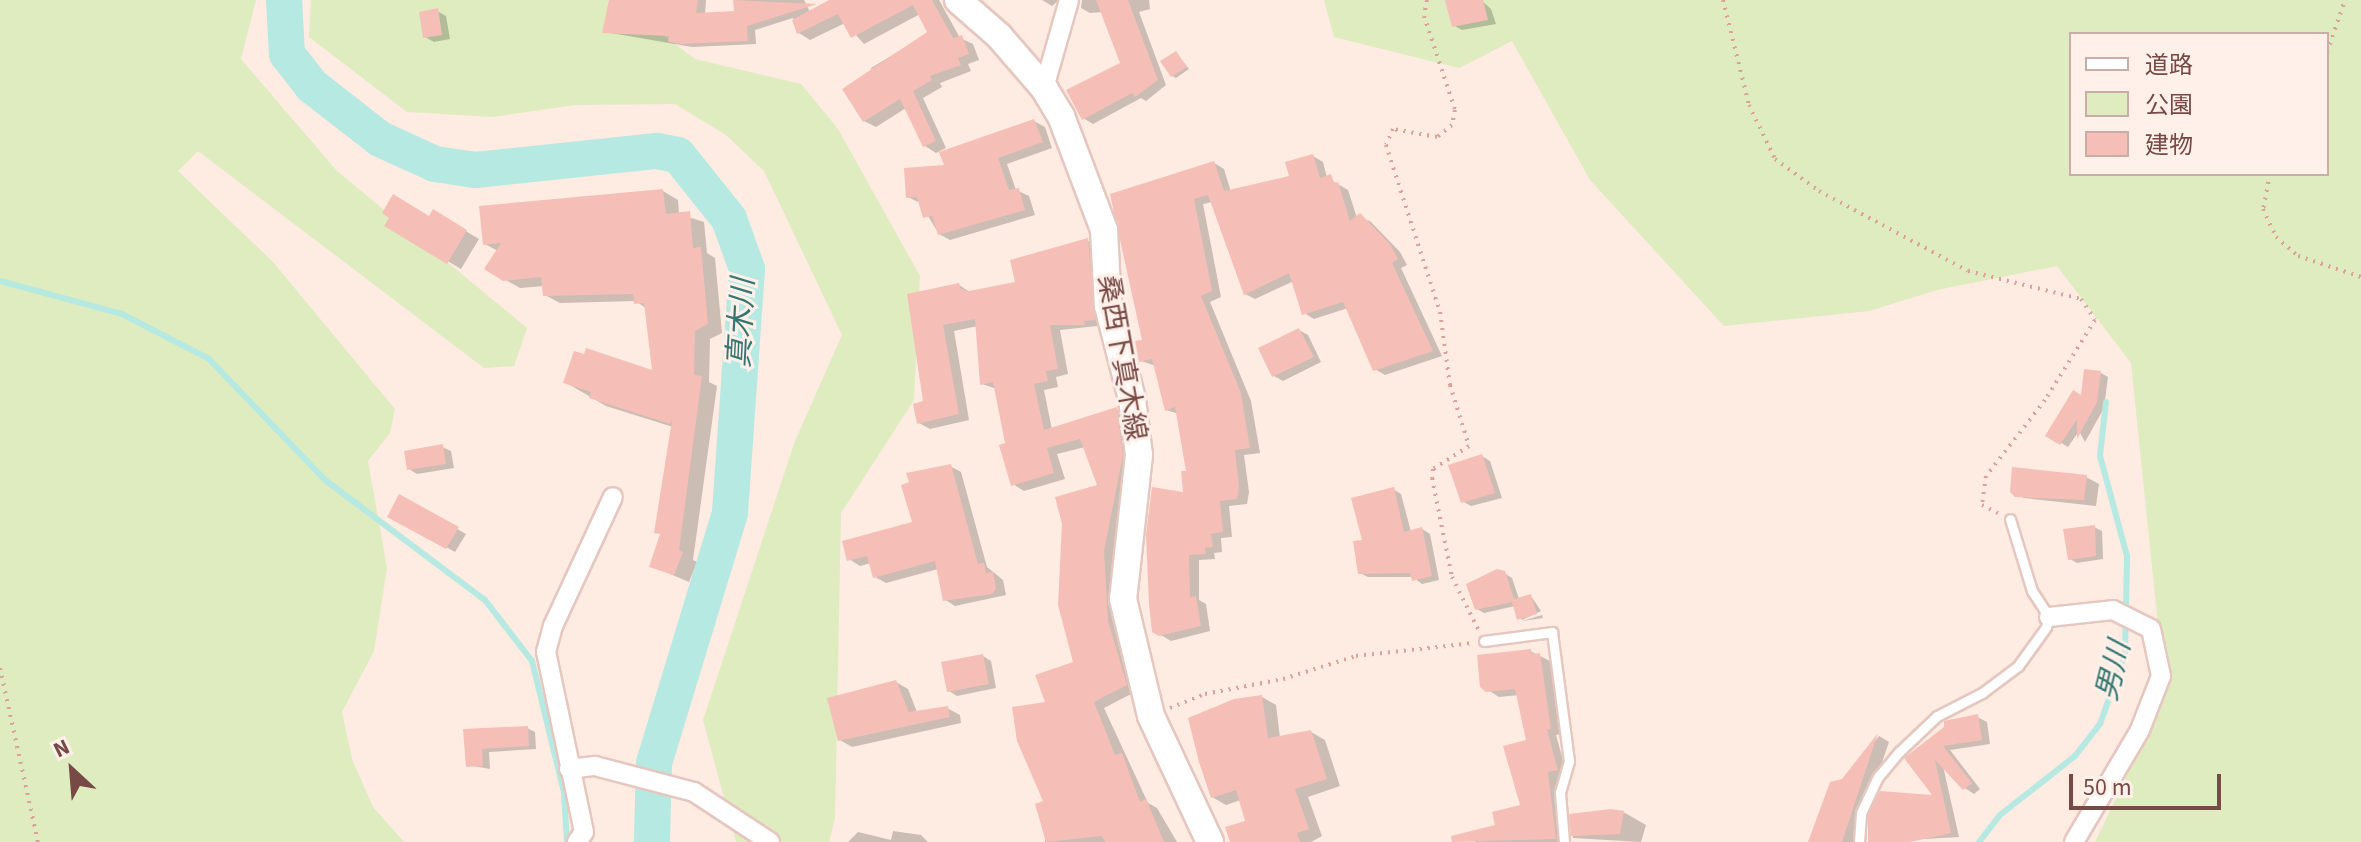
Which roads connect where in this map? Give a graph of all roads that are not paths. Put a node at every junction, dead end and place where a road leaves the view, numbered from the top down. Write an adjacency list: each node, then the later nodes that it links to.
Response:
1 (958, 0): 3 (main road, 桑西下真木線)
2 (1069, 0): 3 (street)
3 (1044, 88): 11 (main road, 桑西下真木線)
4 (613, 497): 8 (street)
5 (2010, 519): 6 (lane)
6 (2049, 617): 13 (lane); 14 (street)
7 (1484, 641): 12 (lane)
8 (569, 769): 9 (street); 10 (street)
9 (577, 842)
10 (770, 842)
11 (1210, 842)
12 (1564, 842)
13 (1859, 842)
14 (2074, 842)

